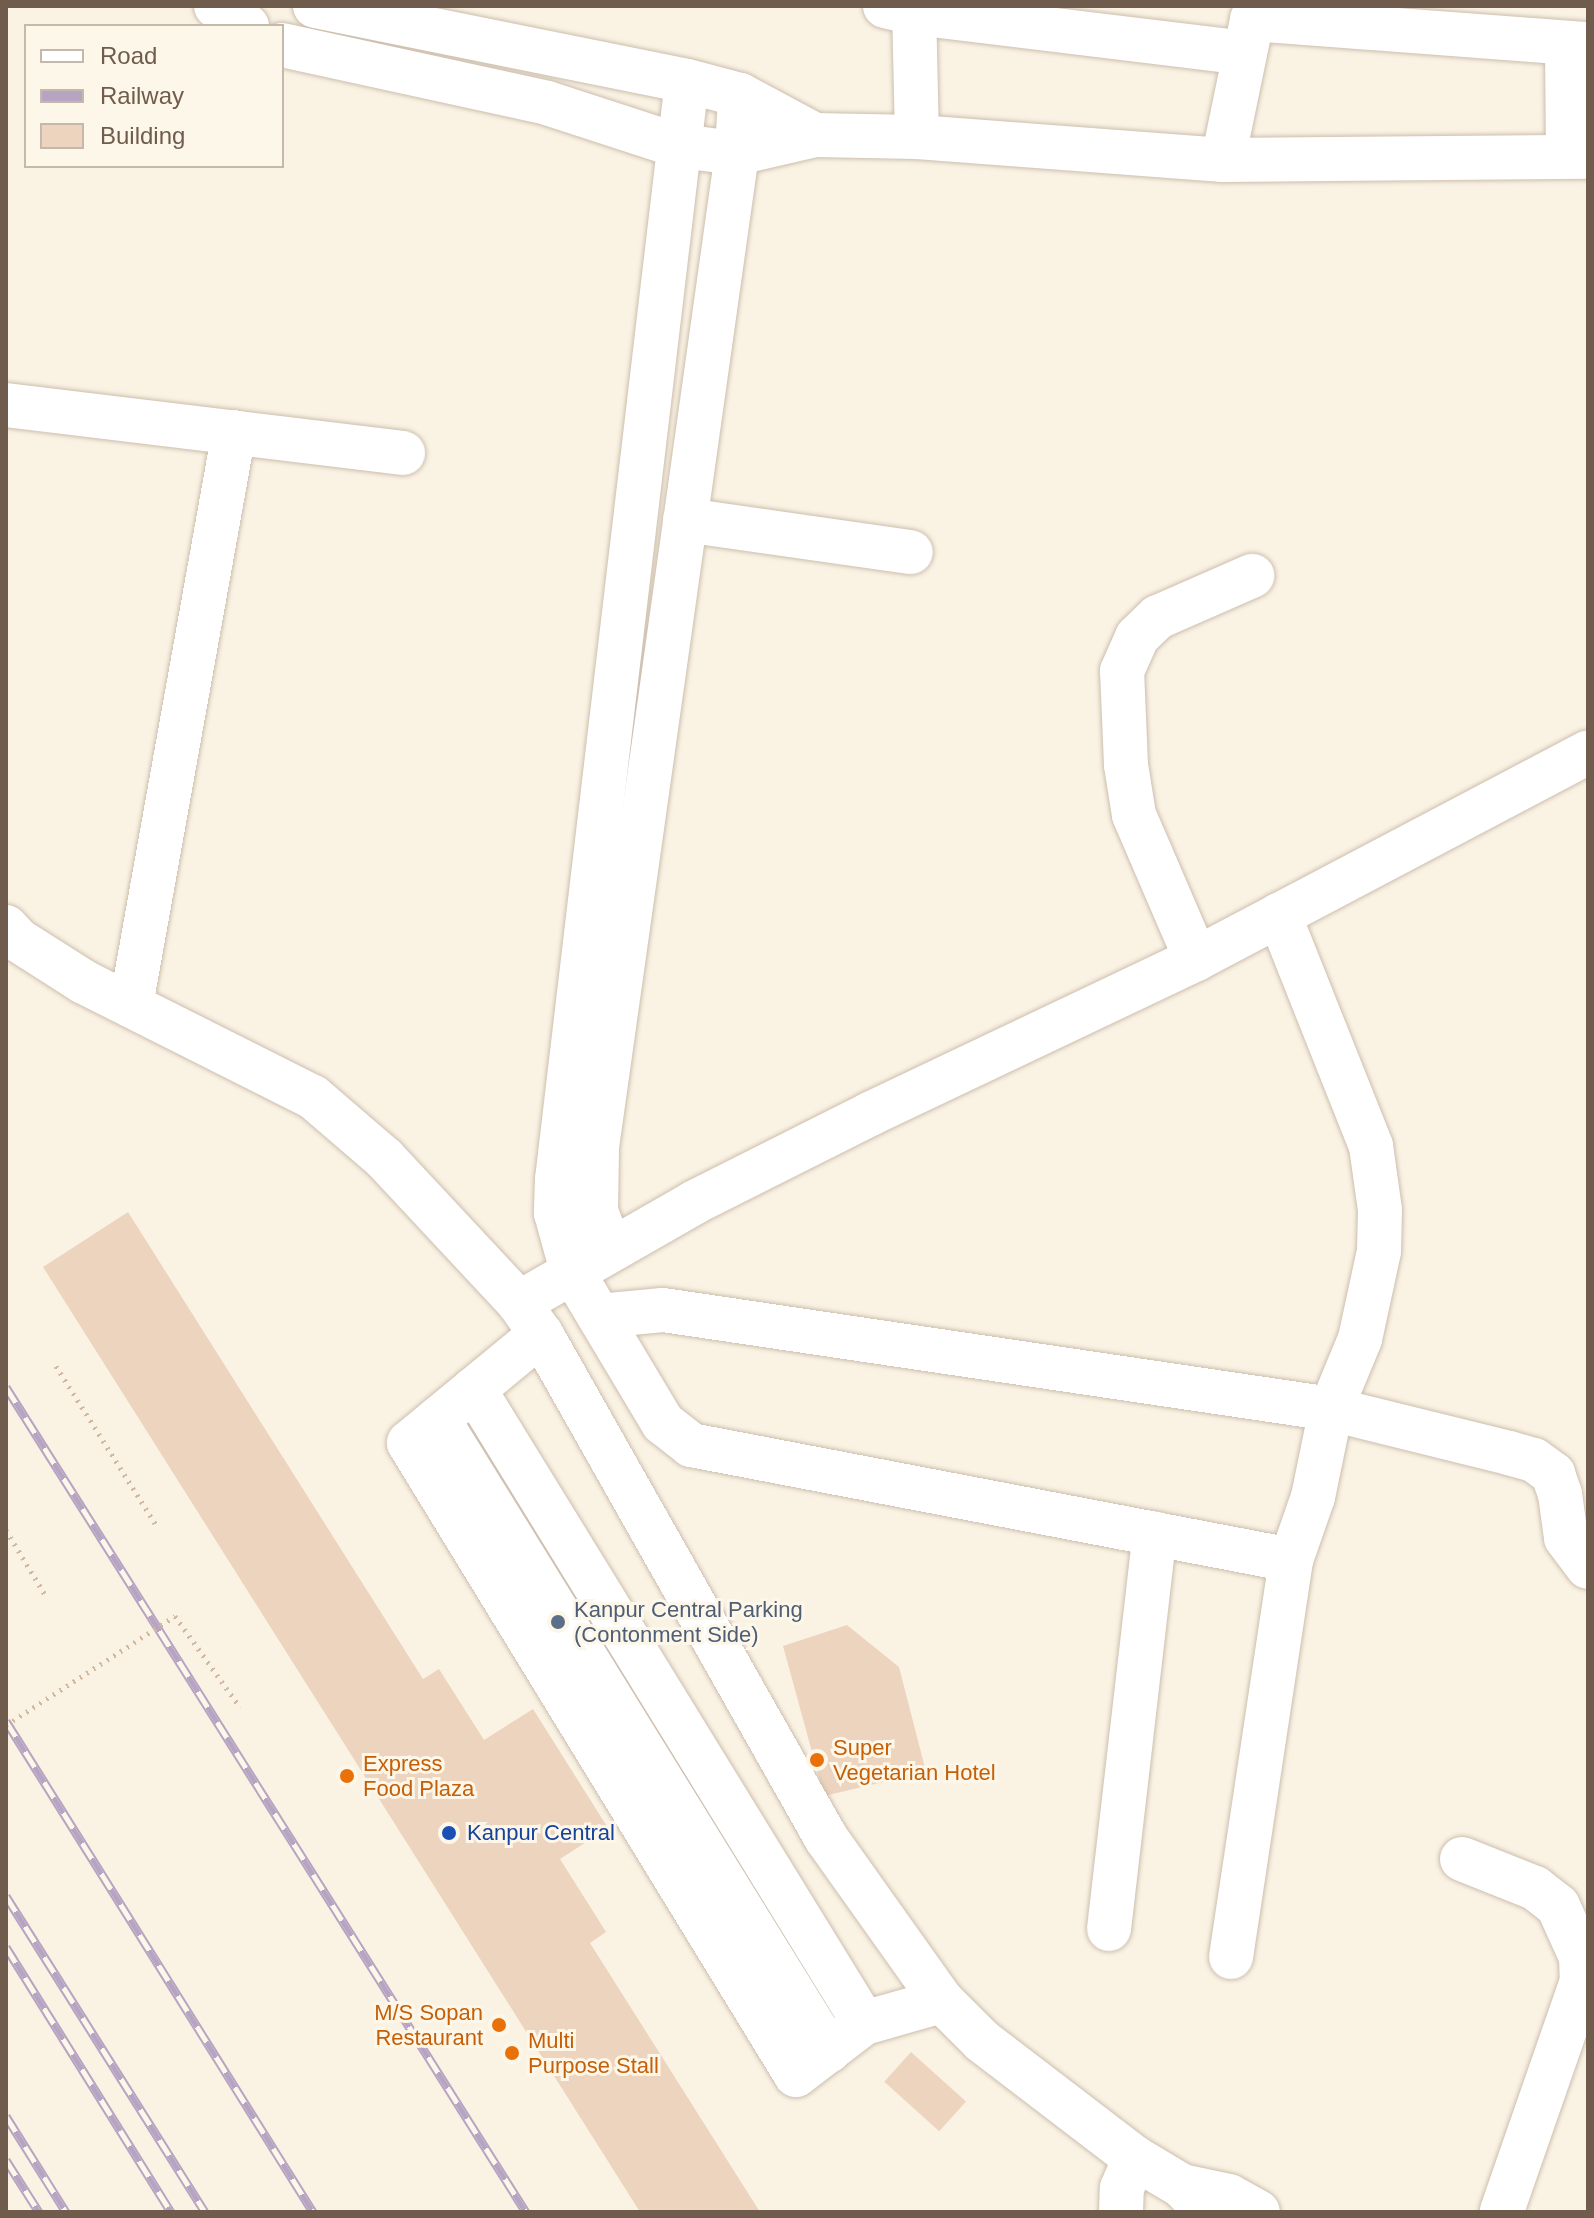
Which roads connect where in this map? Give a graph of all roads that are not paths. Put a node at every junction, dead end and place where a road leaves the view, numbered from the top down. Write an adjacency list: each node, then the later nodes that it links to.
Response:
1 (315, 6): 6 (street)
2 (905, 8): 3 (street); 9 (street)
3 (1250, 26): 4 (street); 13 (street)
4 (1578, 44): 12 (street)
5 (284, 45): 10 (street)
6 (687, 81): 7 (street); 10 (street)
7 (740, 95): 8 (street); 11 (street)
8 (815, 135): 9 (street); 11 (street)
9 (917, 137): 13 (street)
10 (679, 146): 11 (street); 26 (street)
11 (737, 153): 17 (street)
12 (1578, 156): 13 (street)
13 (1223, 160)
14 (6, 405): 15 (street)
15 (234, 432): 16 (street); 24 (street)
16 (403, 453)
17 (685, 520): 18 (street); 25 (street)
18 (911, 552)
19 (1252, 576): 23 (street)
20 (1588, 752): 21 (street)
21 (1279, 915): 23 (street); 30 (street)
22 (6, 927): 24 (street)
23 (1196, 959): 25 (street)
24 (131, 1005): 28 (street)
25 (610, 1248): 26 (street)
26 (572, 1271): 27 (street); 28 (street)
27 (599, 1316): 30 (street); 31 (street)
28 (530, 1318): 29 (street); 38 (street)
29 (474, 1389): 39 (street); 39 (street)
30 (1331, 1409): 32 (street); 33 (street)
31 (1155, 1534): 32 (street); 35 (street)
32 (1291, 1560): 36 (street)
33 (1588, 1567)
34 (1462, 1859): 37 (street)
35 (1109, 1929)
36 (1231, 1957)
37 (1585, 1982): 42 (street)
38 (942, 2001): 39 (street); 40 (street)
39 (864, 2023)
40 (1135, 2158): 41 (street); 43 (street)
41 (1194, 2199): 44 (street)
42 (1502, 2211)
43 (1121, 2212)
44 (1258, 2212)

